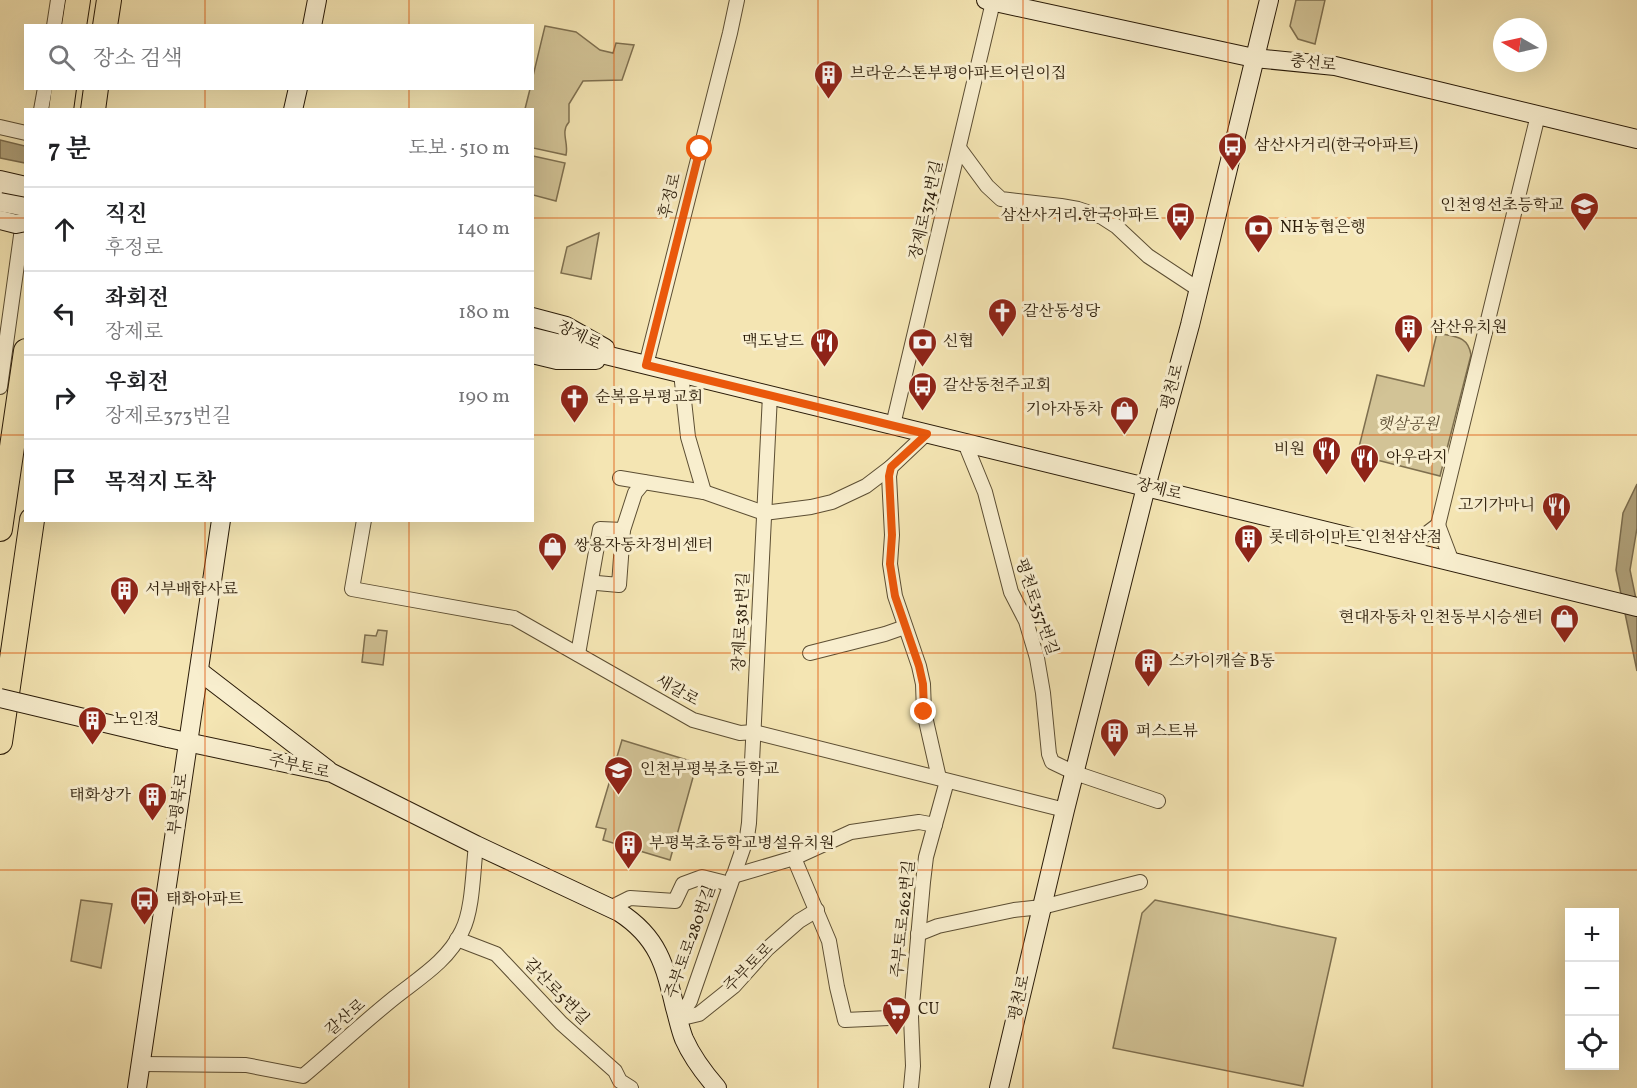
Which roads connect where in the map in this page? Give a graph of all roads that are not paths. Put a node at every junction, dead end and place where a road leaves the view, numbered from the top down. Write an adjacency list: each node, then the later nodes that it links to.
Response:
1 (58, 0): 8 (street)
2 (78, 0): 9 (highway)
3 (109, 0): 10 (highway)
4 (317, 0): 11 (main road)
5 (737, 0): 43 (street, 후정로)
6 (1269, 0): 12 (main road, 평천로)
7 (990, 1): 12 (main road, 충선로); 25 (street, 장제로374번길)
8 (54, 24)
9 (74, 24)
10 (105, 24)
11 (312, 24)
12 (1254, 58): 21 (main road, 충선로); 37 (main road, 평천로)
13 (45, 90): 17 (street)
14 (64, 90): 18 (highway)
15 (96, 90): 19 (highway)
16 (298, 90): 20 (main road)
17 (41, 108)
18 (61, 108)
19 (93, 108)
20 (293, 108)
21 (1538, 115): 24 (main road, 충선로); 59 (street)
22 (0, 128): 23 (street)
23 (24, 133)
24 (1637, 139)
25 (959, 148): 37 (street); 47 (street, 장제로374번길)
26 (0, 180): 27 (main road)
27 (24, 186)
28 (0, 190): 29 (street)
29 (24, 196)
30 (0, 202): 32 (main road, bridge)
31 (0, 211): 33 (street)
32 (24, 213)
33 (24, 213)
34 (24, 214): 35 (main road, bridge)
35 (0, 220)
36 (24, 220): 45 (street)
37 (1198, 289): 53 (main road, 평천로)
38 (534, 318): 41 (main road, 장제로)
39 (534, 337): 41 (main road, 장제로)
40 (534, 354): 41 (main road, 장제로)
41 (624, 360): 43 (main road, 장제로)
42 (24, 365): 60 (highway)
43 (646, 365): 44 (main road, 장제로)
44 (681, 374): 46 (main road, 장제로); 54 (street)
45 (0, 387)
46 (770, 395): 47 (main road, 장제로); 55 (street, 장제로381번길)
47 (893, 425): 48 (main road, 장제로)
48 (927, 434): 49 (main road, 장제로); 50 (street)
49 (965, 443): 53 (main road, 장제로); 75 (street, 평천로357번길)
50 (891, 467): 55 (street); 66 (street)
51 (620, 478): 52 (street)
52 (644, 482): 54 (street); 61 (street)
53 (1146, 487): 62 (main road, 장제로); 75 (main road, 평천로)
54 (704, 492): 55 (street)
55 (764, 513): 71 (street, 장제로381번길)
56 (32, 522): 72 (highway)
57 (221, 522): 69 (main road, 부평북로)
58 (364, 522): 68 (street, 새갈로)
59 (1438, 525): 62 (street); 63 (street)
60 (0, 529)
61 (623, 530): 64 (street); 68 (street)
62 (1405, 550): 63 (main road, 장제로)
63 (1452, 562): 65 (main road, 장제로)
64 (597, 583)
65 (1637, 607)
66 (905, 627): 67 (street); 76 (street)
67 (810, 652)
68 (578, 654): 71 (street, 새갈로)
69 (199, 671): 73 (main road, 부평북로); 74 (main road)
70 (0, 698): 73 (main road, 주부토로, bridge)
71 (754, 732): 76 (street, 새갈로); 82 (street, 주부토로280번길)
72 (0, 742)
73 (188, 742): 74 (main road, 주부토로); 91 (main road, 부평북로)
74 (332, 773): 80 (main road, 주부토로)
75 (1075, 773): 77 (street); 78 (main road, 평천로)
76 (943, 780): 78 (street, 새갈로); 79 (street, 주부토로262번길)
77 (1158, 801)
78 (1065, 810): 84 (main road, 평천로)
79 (935, 825): 81 (street); 87 (street, 주부토로262번길)
80 (476, 845): 85 (main road, 주부토로); 88 (street, 갈산로)
81 (794, 858): 82 (street, 주부토로280번길); 86 (street)
82 (731, 880): 85 (street); 90 (street, 주부토로280번길)
83 (1140, 882): 84 (street)
84 (1042, 907): 87 (street); 96 (main road, 평천로)
85 (610, 908): 90 (main road, 주부토로)
86 (817, 910): 89 (street); 90 (street, 주부토로)
87 (918, 934): 89 (street, 주부토로262번길)
88 (457, 939): 91 (street, 갈산로); 92 (street, 갈산로5번길)
89 (911, 1017): 95 (street, 주부토로262번길)
90 (678, 1019): 94 (main road, 주부토로)
91 (141, 1064): 93 (main road, 부평북로)
92 (623, 1086)
93 (137, 1088)
94 (717, 1088)
95 (911, 1088)
96 (999, 1088)

